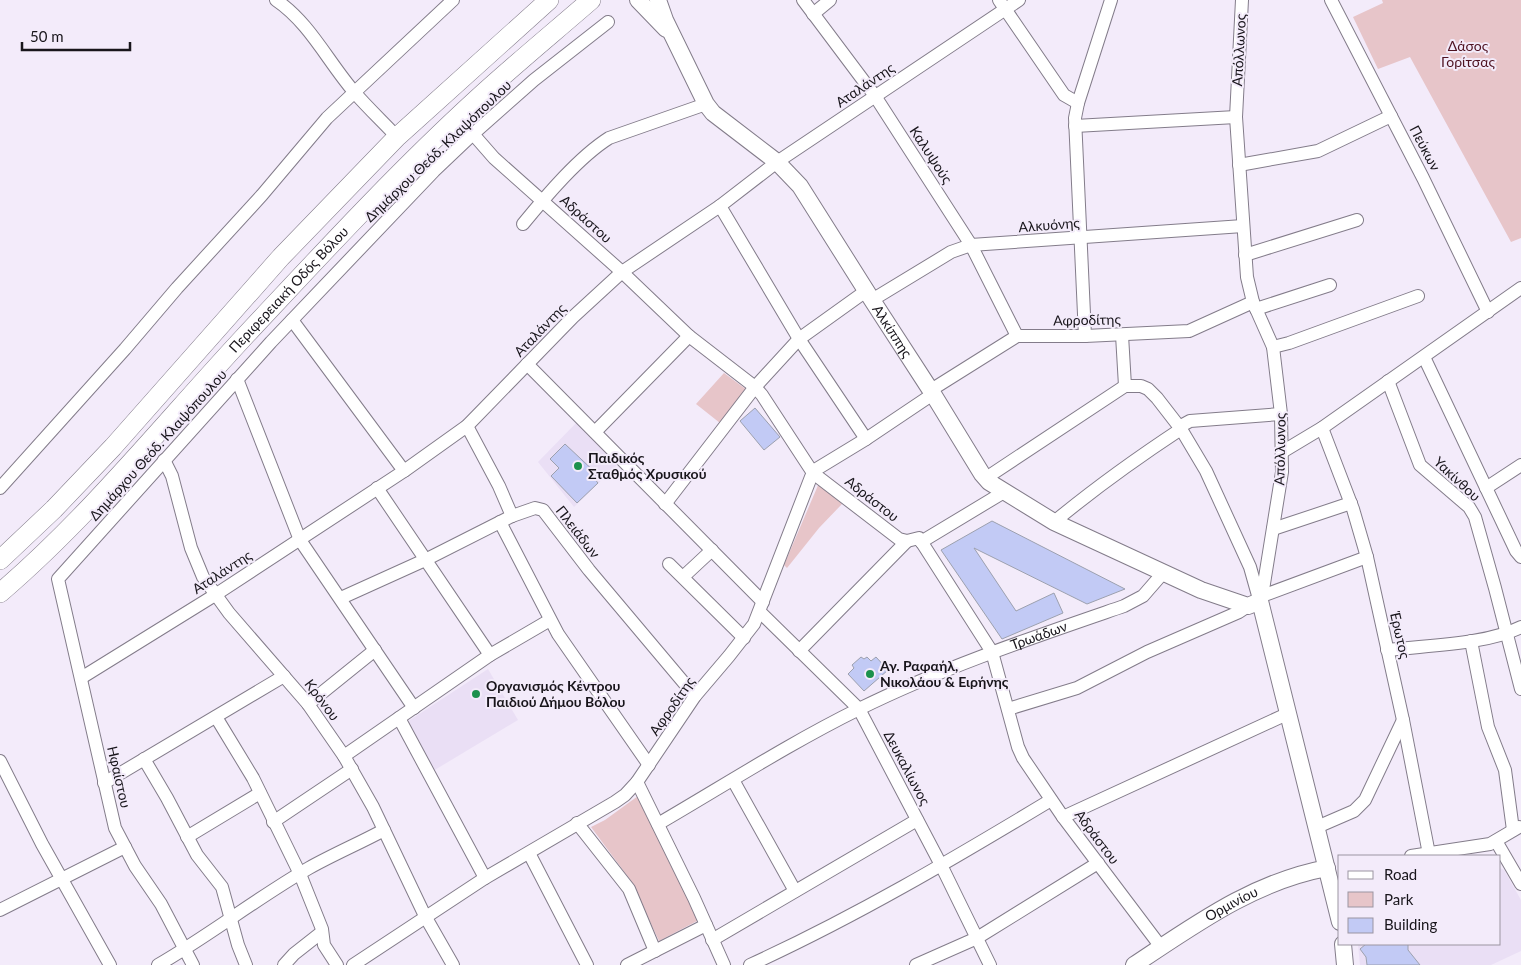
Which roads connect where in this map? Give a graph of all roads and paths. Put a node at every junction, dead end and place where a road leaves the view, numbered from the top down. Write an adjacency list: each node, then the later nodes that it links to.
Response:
1 (276, 0): 17 (street)
2 (453, 0): 17 (street)
3 (548, 0): 25 (main road, Περιφερειακή Οδός Βόλου)
4 (591, 0): 91 (main road, Περιφερειακή Οδός Βόλου)
5 (638, 0): 16 (street)
6 (658, 0): 16 (street, Αλκίππης)
7 (803, 0): 14 (street, Καλυψούς)
8 (830, 0): 14 (street)
9 (1019, 0): 13 (street, Αταλάντης)
10 (1111, 0): 19 (street)
11 (1242, 0): 22 (street, Απόλλωνος)
12 (1331, 0): 21 (street, Πεύκων)
13 (1002, 5): 18 (street, Αταλάντης); 19 (street)
14 (814, 14): 18 (street, Καλυψούς)
15 (608, 22): 24 (street, Δημάρχου Θεόδ. Κλαψόπουλου)
16 (673, 36): 20 (street, Αλκίππης)
17 (355, 93): 25 (street); 69 (street)
18 (874, 96): 26 (street, Αταλάντης); 34 (street, Καλυψούς)
19 (1078, 103): 23 (street)
20 (706, 104): 26 (street, Αλκίππης); 28 (street)
21 (1391, 116): 27 (street); 42 (street, Πεύκων)
22 (1236, 117): 23 (street); 27 (street, Απόλλωνος)
23 (1075, 126): 33 (street)
24 (473, 134): 28 (street, Αδράστου); 43 (street, Δημάρχου Θεόδ. Κλαψόπουλου)
25 (397, 137): 85 (main road, Περιφερειακή Οδός Βόλου)
26 (777, 162): 29 (street, Αταλάντης); 39 (street, Αλκίππης)
27 (1239, 165): 32 (street, Απόλλωνος)
28 (542, 200): 31 (street); 36 (street, Αδράστου)
29 (720, 206): 36 (street, Αταλάντης); 48 (street)
30 (1357, 220): 35 (street)
31 (523, 224)
32 (1243, 226): 33 (street, Αλκυόνης); 35 (street, Απόλλωνος)
33 (1081, 237): 34 (street, Αλκυόνης); 47 (street)
34 (971, 245): 39 (street, Αλκυόνης); 46 (street, Καλυψούς)
35 (1245, 255): 41 (street, Απόλλωνος)
36 (622, 272): 45 (street, Αδράστου); 51 (street, Αταλάντης)
37 (1330, 285): 41 (street, Αφροδίτης)
38 (1521, 288): 42 (street)
39 (869, 296): 48 (street, Αλκυόνης); 56 (street, Αλκίππης)
40 (1418, 296): 49 (street)
41 (1255, 305): 44 (street, Αφροδίτης); 49 (street, Απόλλωνος)
42 (1488, 312): 50 (street)
43 (292, 320): 52 (street, Δημάρχου Θεόδ. Κλαψόπουλου); 66 (street)
44 (1122, 334): 47 (street, Αφροδίτης); 54 (street)
45 (690, 336): 55 (street, Αδράστου); 61 (street)
46 (1017, 336): 47 (street, Αφροδίτης); 56 (street)
47 (1085, 336)
48 (799, 339): 55 (street, Αλκυόνης); 62 (street)
49 (1273, 347): 57 (street, Απόλλωνος)
50 (1424, 356): 53 (street); 71 (street)
51 (527, 364): 58 (street, Αταλάντης); 61 (street, Δευκαλίωνος)
52 (237, 379): 64 (street, Δημάρχου Θεόδ. Κλαψόπουλου); 79 (street)
53 (1388, 381): 60 (street); 98 (street, Υακίνθου)
54 (1125, 386): 59 (street); 68 (street)
55 (754, 387): 67 (street, Αδράστου); 74 (street, Αλκυόνης)
56 (932, 392): 62 (street); 68 (street, Αλκίππης)
57 (1281, 414): 59 (street); 63 (street, Απόλλωνος)
58 (467, 426): 66 (street, Αταλάντης); 75 (street)
59 (1180, 428): 77 (street); 94 (street)
60 (1322, 428): 63 (street); 73 (street, Έρωτος)
61 (595, 432): 74 (street, Δευκαλίωνος)
62 (866, 439): 67 (street)
63 (1282, 452): 78 (street, Απόλλωνος)
64 (164, 460): 90 (street, Δημάρχου Θεόδ. Κλαψόπουλου); 92 (street, Κρόνου)
65 (1521, 465): 71 (street)
66 (404, 471): 70 (street, Αταλάντης)
67 (813, 473): 80 (street, Αδράστου); 95 (street, Αφροδίτης)
68 (986, 478): 72 (street, Αλκίππης)
69 (0, 488)
70 (377, 488): 79 (street, Αταλάντης); 86 (street)
71 (1486, 488): 84 (street)
72 (1004, 492): 77 (street, Αλκίππης); 81 (street)
73 (1350, 502): 78 (street); 83 (street, Έρωτος)
74 (665, 504): 82 (street, Δευκαλίωνος)
75 (512, 516): 76 (street, Πλειάδων); 109 (street, Πλειάδων)
76 (500, 522): 86 (street, Πλειάδων); 96 (street)
77 (1054, 522): 88 (street, Αλκίππης)
78 (1273, 529): 94 (street, Απόλλωνος)
79 (300, 540): 92 (street, Αταλάντης); 93 (street)
80 (907, 541): 81 (street, Αδράστου); 102 (street)
81 (922, 542): 104 (street, Αδράστου)
82 (712, 550): 89 (street); 95 (street, Δευκαλίωνος)
83 (1367, 557): 94 (street); 103 (street, Έρωτος)
84 (1521, 557)
85 (0, 560)
86 (425, 560): 93 (street, Πλειάδων); 105 (street)
87 (669, 564): 89 (street)
88 (1163, 573): 94 (street); 104 (street, Τρωάδων)
89 (683, 577): 99 (street)
90 (58, 579): 107 (street, Ηφαίστου)
91 (0, 593)
92 (215, 595): 106 (street, Κρόνου); 107 (street, Αταλάντης)
93 (341, 598): 101 (street)
94 (1257, 601): 113 (street); 114 (street, Απόλλωνος)
95 (761, 607): 99 (street, Αφροδίτης); 102 (street, Δευκαλίωνος)
96 (550, 620): 105 (street); 121 (street)
97 (1521, 627): 98 (street)
98 (1506, 634): 100 (street); 108 (street, Υακίνθου)
99 (744, 638): 109 (street, Αφροδίτης)
100 (1471, 641): 103 (street); 134 (street)
101 (375, 650): 110 (street); 111 (street)
102 (799, 650): 112 (street, Δευκαλίωνος)
103 (1387, 650): 117 (street, Έρωτος)
104 (992, 652): 112 (street, Τρωάδων); 113 (street, Αδράστου)
105 (490, 655): 111 (street)
106 (284, 676): 110 (street, Κρόνου); 115 (street)
107 (81, 678): 125 (street, Ηφαίστου)
108 (1521, 689)
109 (695, 696): 121 (street, Αφροδίτης)
110 (308, 704): 118 (street, Κρόνου)
111 (414, 708): 116 (street)
112 (859, 709): 123 (street, Τρωάδων); 129 (street, Δευκαλίωνος)
113 (1008, 709): 127 (street, Αδράστου)
114 (1287, 714): 128 (street); 133 (street, Απόλλωνος)
115 (216, 718): 119 (street); 126 (street)
116 (399, 718): 118 (street); 146 (street)
117 (1403, 720): 133 (street); 140 (street, Έρωτος)
118 (344, 756): 122 (street, Κρόνου)
119 (144, 759): 125 (street); 136 (street)
120 (0, 761): 147 (street)
121 (649, 765): 124 (street, Αφροδίτης)
122 (352, 769): 130 (street); 135 (street, Κρόνου)
123 (734, 780): 132 (street, Τρωάδων); 149 (street)
124 (637, 782): 131 (street, Αφροδίτης); 132 (street)
125 (104, 783): 138 (street, Ηφαίστου)
126 (260, 793): 130 (street); 136 (street)
127 (1051, 800): 128 (street, Αδράστου); 143 (street)
128 (1063, 817): 142 (street, Αδράστου)
129 (917, 820): 143 (street, Δευκαλίωνος); 149 (street)
130 (274, 822): 145 (street)
131 (577, 823): 139 (street, Αφροδίτης); 161 (street)
132 (658, 824): 154 (street)
133 (1317, 827): 144 (street, Απόλλωνος)
134 (1517, 828): 137 (street)
135 (384, 830): 145 (street); 152 (street, Κρόνου)
136 (187, 836): 153 (street)
137 (1496, 840): 140 (street); 148 (street)
138 (125, 847): 147 (street); 160 (street, Ηφαίστου)
139 (529, 853): 146 (street, Αφροδίτης); 170 (street)
140 (1429, 854): 141 (street)
141 (1420, 855)
142 (1098, 864): 156 (street); 159 (street, Αδράστου)
143 (941, 865): 156 (street, Δευκαλίωνος); 173 (street)
144 (1333, 867): 150 (street, Απόλλωνος); 159 (street, Ορμινίου)
145 (300, 874): 153 (street); 155 (street)
146 (485, 878): 152 (street, Αφροδίτης)
147 (62, 880): 151 (street); 162 (street)
148 (1521, 884)
149 (795, 891): 157 (street)
150 (1338, 906)
151 (0, 910)
152 (425, 916): 168 (street, Αφροδίτης); 169 (street, Κρόνου)
153 (230, 918): 160 (street); 165 (street)
154 (706, 925): 157 (street); 161 (street)
155 (322, 932): 166 (street); 167 (street)
156 (977, 938): 174 (street); 175 (street, Δευκαλίωνος)
157 (712, 940): 172 (street)
158 (1343, 945): 177 (street)
159 (1161, 947): 176 (street, Ορμινίου)
160 (185, 949): 163 (street); 164 (street, Ηφαίστου)
161 (655, 951): 171 (street)
162 (110, 965)
163 (158, 965)
164 (193, 965)
165 (246, 965)
166 (284, 965)
167 (337, 965)
168 (353, 965)
169 (453, 965)
170 (587, 965)
171 (627, 965)
172 (724, 965)
173 (750, 965)
174 (916, 965)
175 (990, 965)
176 (1134, 965)
177 (1344, 965)

